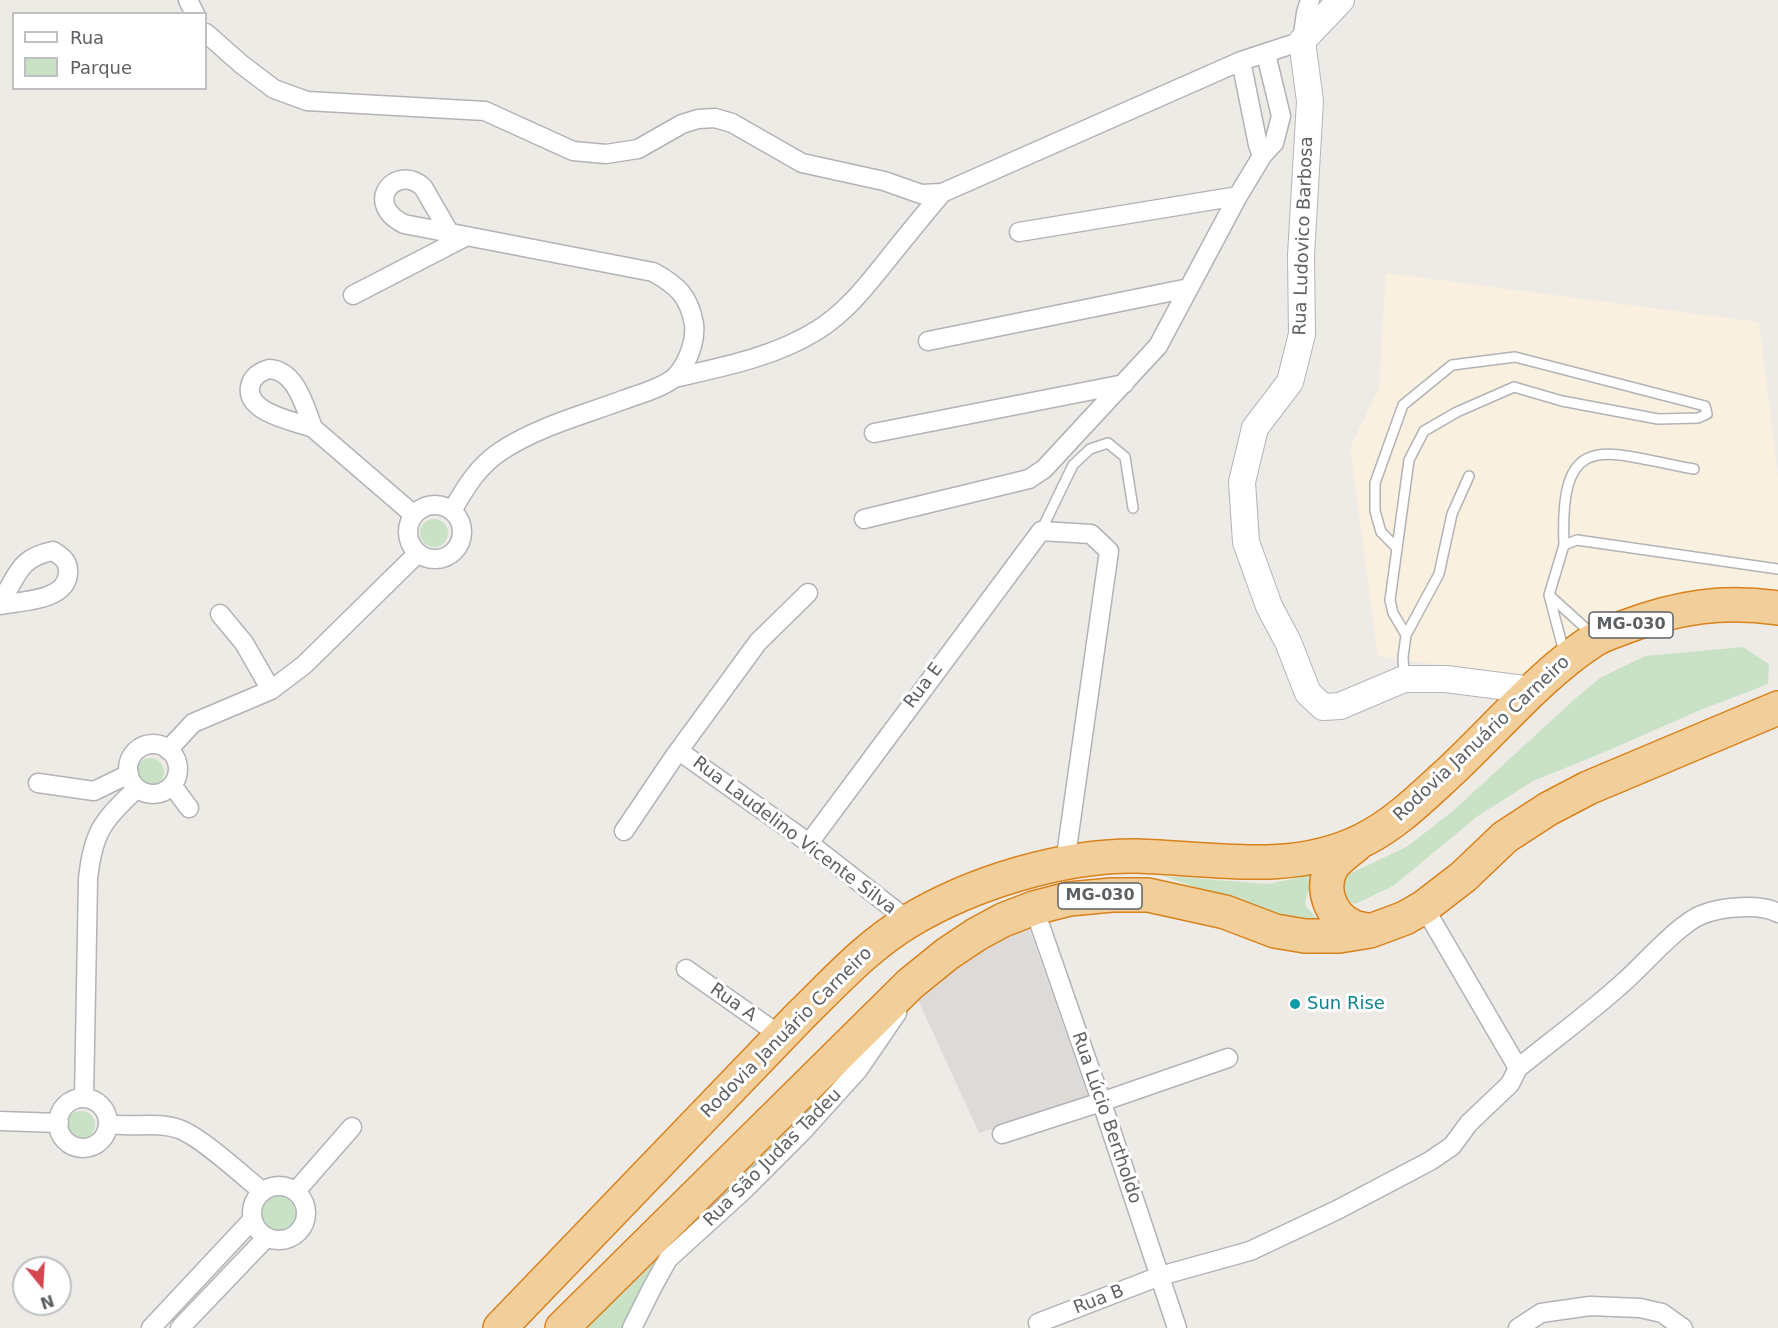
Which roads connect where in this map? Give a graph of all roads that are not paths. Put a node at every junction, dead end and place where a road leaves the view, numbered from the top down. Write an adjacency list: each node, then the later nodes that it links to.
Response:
1 (1310, 0): 4 (street)
2 (1341, 0): 4 (street)
3 (207, 34): 8 (street)
4 (1302, 41): 5 (street); 37 (street, Rua Ludovico Barbosa)
5 (1266, 54): 6 (street); 7 (street)
6 (1241, 61): 7 (street); 8 (street)
7 (1262, 156): 9 (street)
8 (942, 193): 14 (street)
9 (1238, 196): 10 (street); 11 (street)
10 (1019, 232)
11 (1189, 288): 13 (street); 15 (street)
12 (352, 295): 14 (street)
13 (928, 341)
14 (674, 378): 21 (street)
15 (1124, 384): 17 (street); 23 (street)
16 (313, 428): 22 (street)
17 (874, 433)
18 (1694, 469): 25 (lane)
19 (1469, 476): 34 (lane)
20 (1133, 508): 24 (lane)
21 (452, 511): 22 (street); 27 (street)
22 (414, 515): 27 (street)
23 (864, 519)
24 (1041, 531): 51 (street, Rua E); 52 (street)
25 (1564, 545): 28 (lane); 30 (lane)
26 (1397, 548): 26 (lane); 34 (lane)
27 (418, 553): 38 (street)
28 (1778, 569)
29 (808, 593): 44 (street)
30 (1549, 595): 35 (lane); 36 (lane)
31 (1764, 606): 33 (highway); 35 (highway, Rodovia Januário Carneiro / MG-030)
32 (220, 614): 38 (street)
33 (1778, 632)
34 (1406, 635): 37 (lane)
35 (1596, 638): 36 (highway, Rodovia Januário Carneiro / MG-030)
36 (1566, 661): 39 (highway, Rodovia Januário Carneiro / MG-030)
37 (1404, 679): 39 (street, Rua Ludovico Barbosa)
38 (271, 690): 43 (street)
39 (1531, 693): 50 (highway, Rodovia Januário Carneiro / MG-030)
40 (1778, 696): 42 (highway)
41 (1778, 708): 42 (highway, MG-030)
42 (1739, 723): 53 (highway, MG-030)
43 (168, 750): 45 (street); 47 (street)
44 (679, 751): 49 (street); 51 (street, Rua Laudelino Vicente Silva)
45 (133, 781): 46 (street); 47 (street); 63 (street)
46 (38, 783)
47 (172, 785): 48 (street)
48 (189, 808)
49 (624, 831)
50 (1362, 840): 52 (highway, Rodovia Januário Carneiro / MG-030); 57 (highway)
51 (809, 843): 56 (street, Rua Laudelino Vicente Silva)
52 (1065, 863): 56 (highway, Rodovia Januário Carneiro / MG-030)
53 (1425, 907): 57 (highway, MG-030); 62 (street)
54 (1034, 908): 57 (highway, MG-030); 59 (highway, MG-030); 64 (street, Rua Lúcio Bertholdo)
55 (1778, 913): 62 (street, Rua B)
56 (909, 921): 60 (highway, Rodovia Januário Carneiro / MG-030)
57 (1370, 930)
58 (686, 969): 60 (street, Rua A)
59 (910, 984): 79 (highway, MG-030); 80 (street, Rua São Judas Tadeu)
60 (781, 1036): 78 (highway, Rodovia Januário Carneiro / MG-030)
61 (1227, 1058): 64 (street)
62 (1518, 1068): 74 (street, Rua B)
63 (84, 1098): 66 (street); 67 (street)
64 (1101, 1102): 69 (street); 74 (street, Rua Lúcio Bertholdo)
65 (0, 1121): 66 (street)
66 (59, 1123): 67 (street)
67 (109, 1124): 70 (street)
68 (352, 1127): 71 (street)
69 (1002, 1134)
70 (262, 1191): 71 (street); 72 (street)
71 (296, 1191): 73 (street)
72 (253, 1219): 73 (street); 76 (street)
73 (267, 1237): 77 (street)
74 (1160, 1276): 75 (street, Rua B); 81 (street, Rua Lúcio Bertholdo)
75 (1038, 1323)
76 (151, 1328)
77 (180, 1328)
78 (500, 1328)
79 (562, 1328)
80 (632, 1328)
81 (1177, 1328)
82 (1518, 1328): 83 (street)
83 (1683, 1328)

